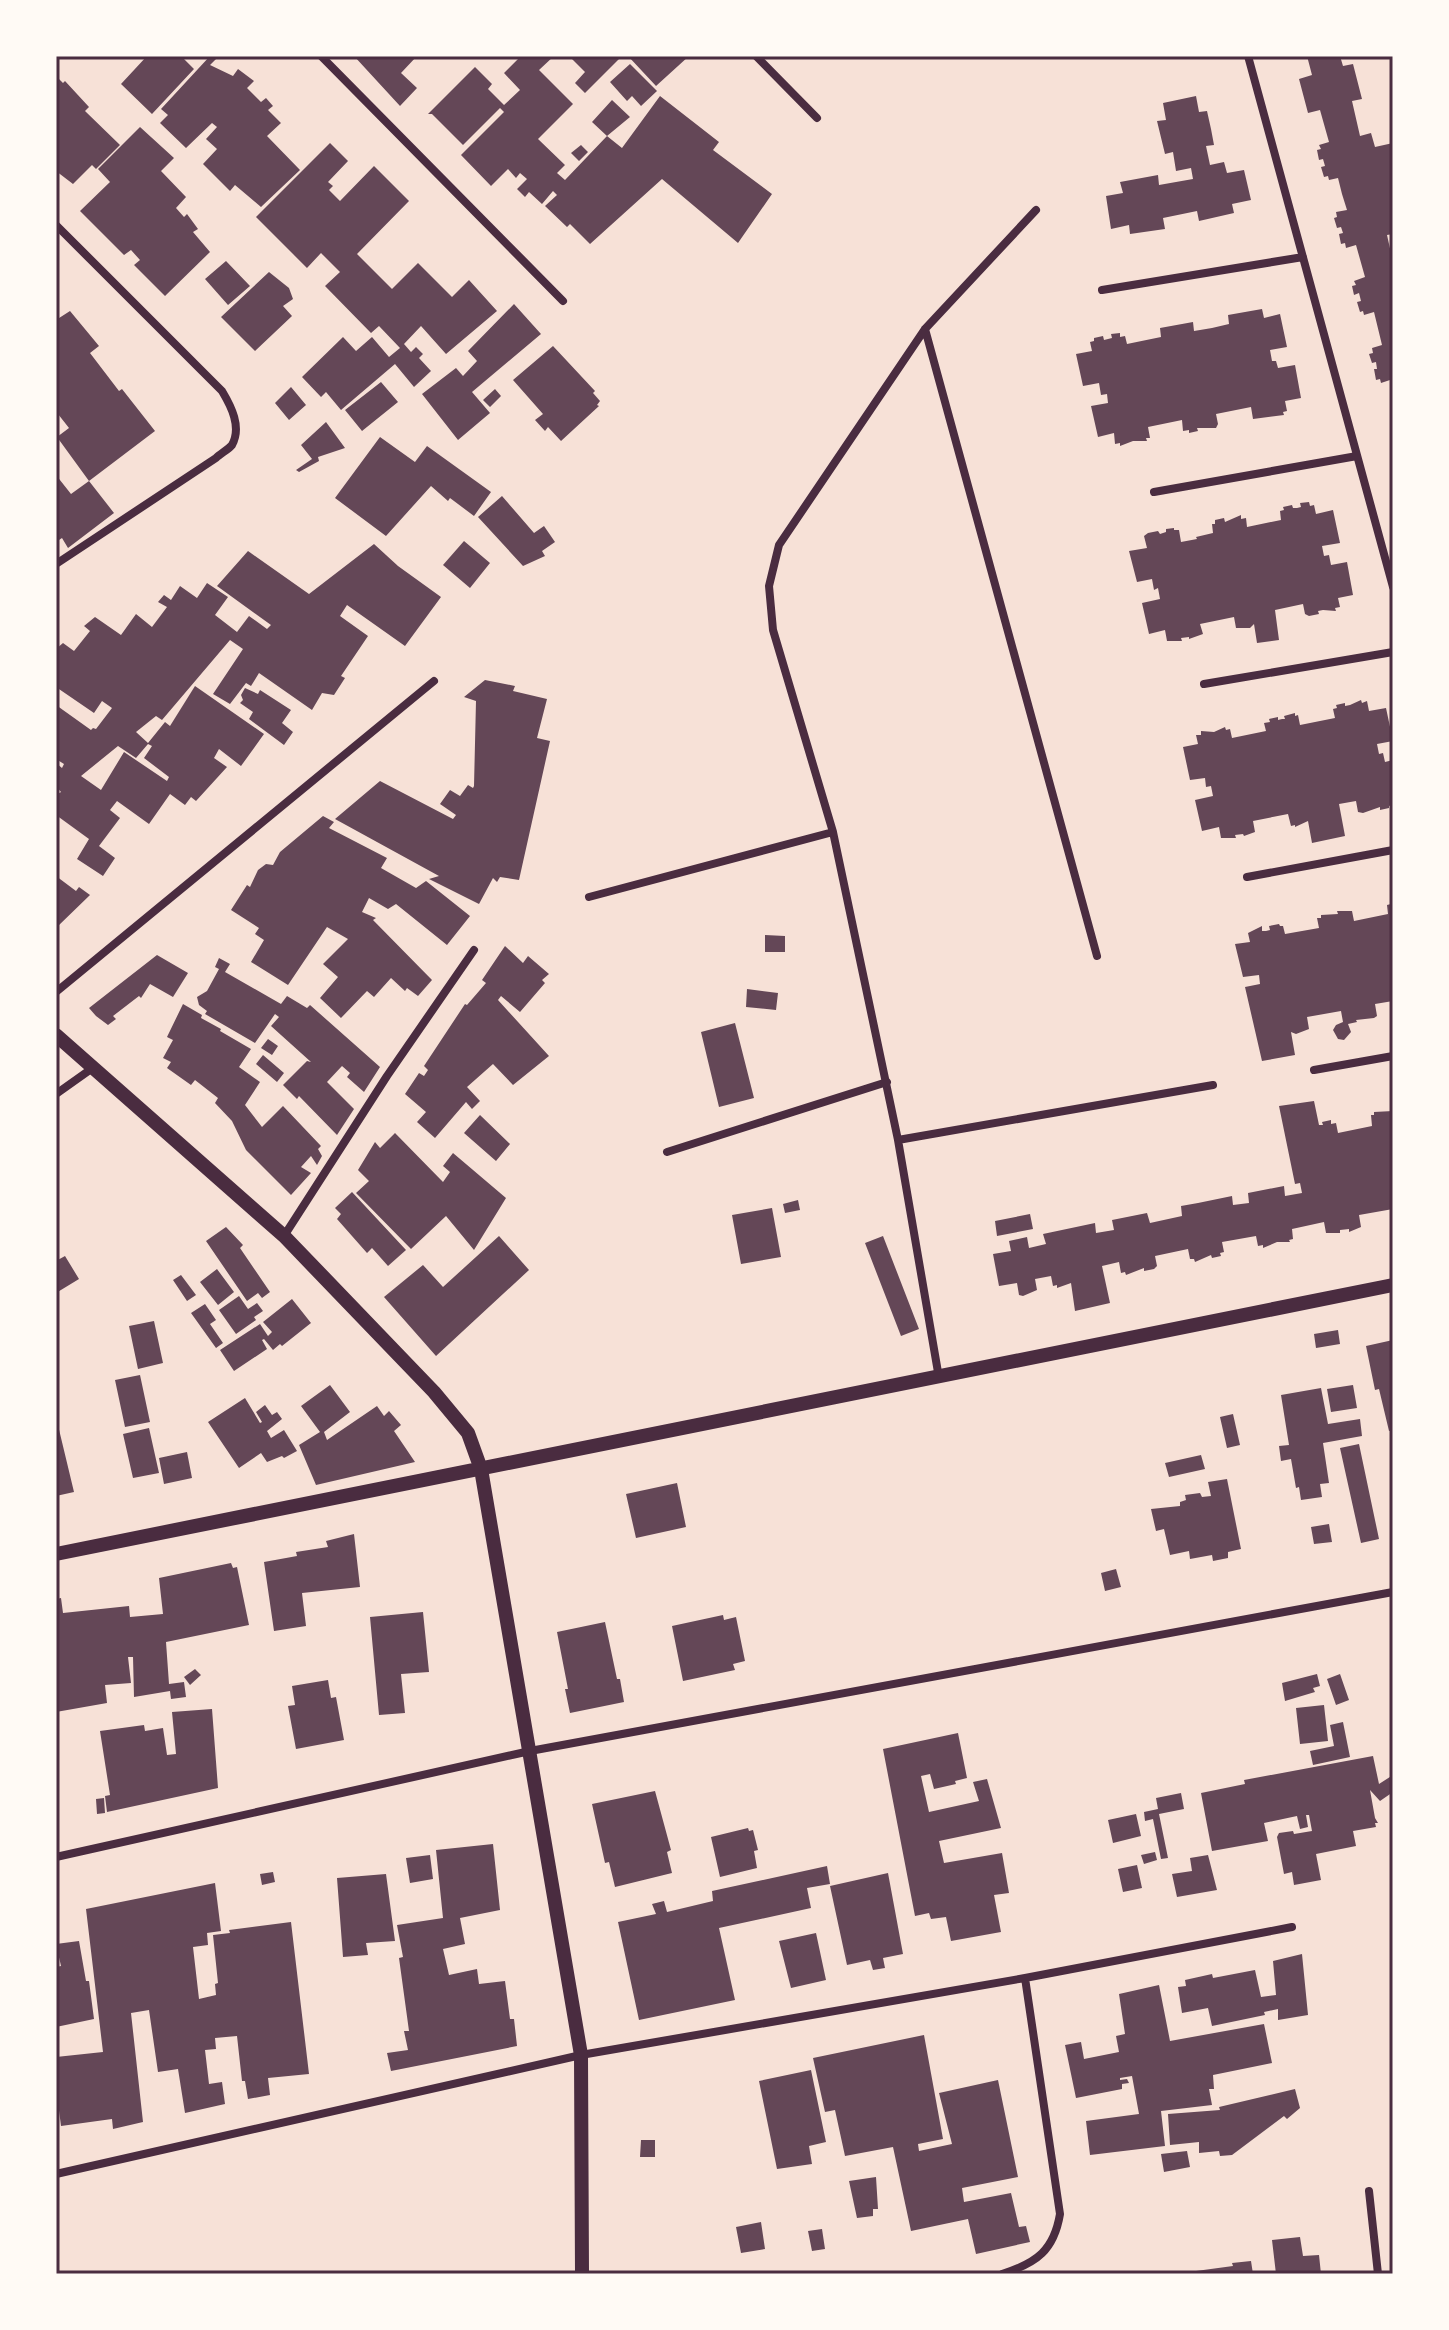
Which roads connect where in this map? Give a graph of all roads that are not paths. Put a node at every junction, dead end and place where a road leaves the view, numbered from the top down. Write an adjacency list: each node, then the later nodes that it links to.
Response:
1 (321, 56): 9 (street)
2 (756, 56): 4 (street)
3 (1248, 56): 7 (street)
4 (817, 118)
5 (1036, 210): 10 (street)
6 (56, 225): 13 (street)
7 (1303, 257): 8 (street); 11 (street)
8 (1102, 290)
9 (563, 301)
10 (925, 329): 18 (street); 23 (street)
11 (1357, 456): 12 (street); 14 (street)
12 (1154, 492)
13 (56, 564)
14 (1393, 587)
15 (1393, 652): 17 (street)
16 (434, 681): 24 (street)
17 (1204, 684)
18 (833, 832): 21 (street); 29 (street)
19 (1393, 850): 20 (street)
20 (1247, 877)
21 (589, 897)
22 (474, 950): 34 (street)
23 (1097, 956)
24 (56, 992)
25 (56, 1035): 27 (street)
26 (1393, 1056): 28 (street)
27 (94, 1066): 31 (street); 34 (street)
28 (1314, 1070)
29 (887, 1082): 32 (street); 33 (street)
30 (1213, 1085): 32 (street)
31 (56, 1094)
32 (898, 1140): 36 (street)
33 (667, 1152)
34 (284, 1236): 37 (street)
35 (1393, 1285): 36 (street)
36 (939, 1378): 37 (street)
37 (481, 1469): 38 (street); 40 (street)
38 (56, 1554)
39 (1393, 1592): 40 (street)
40 (530, 1751): 41 (street); 44 (street)
41 (56, 1857)
42 (1292, 1927): 43 (street)
43 (1025, 1978): 44 (street); 48 (street)
44 (581, 2055): 45 (street); 47 (street)
45 (56, 2174)
46 (1369, 2191): 49 (street)
47 (582, 2274)
48 (1002, 2274)
49 (1378, 2274)

